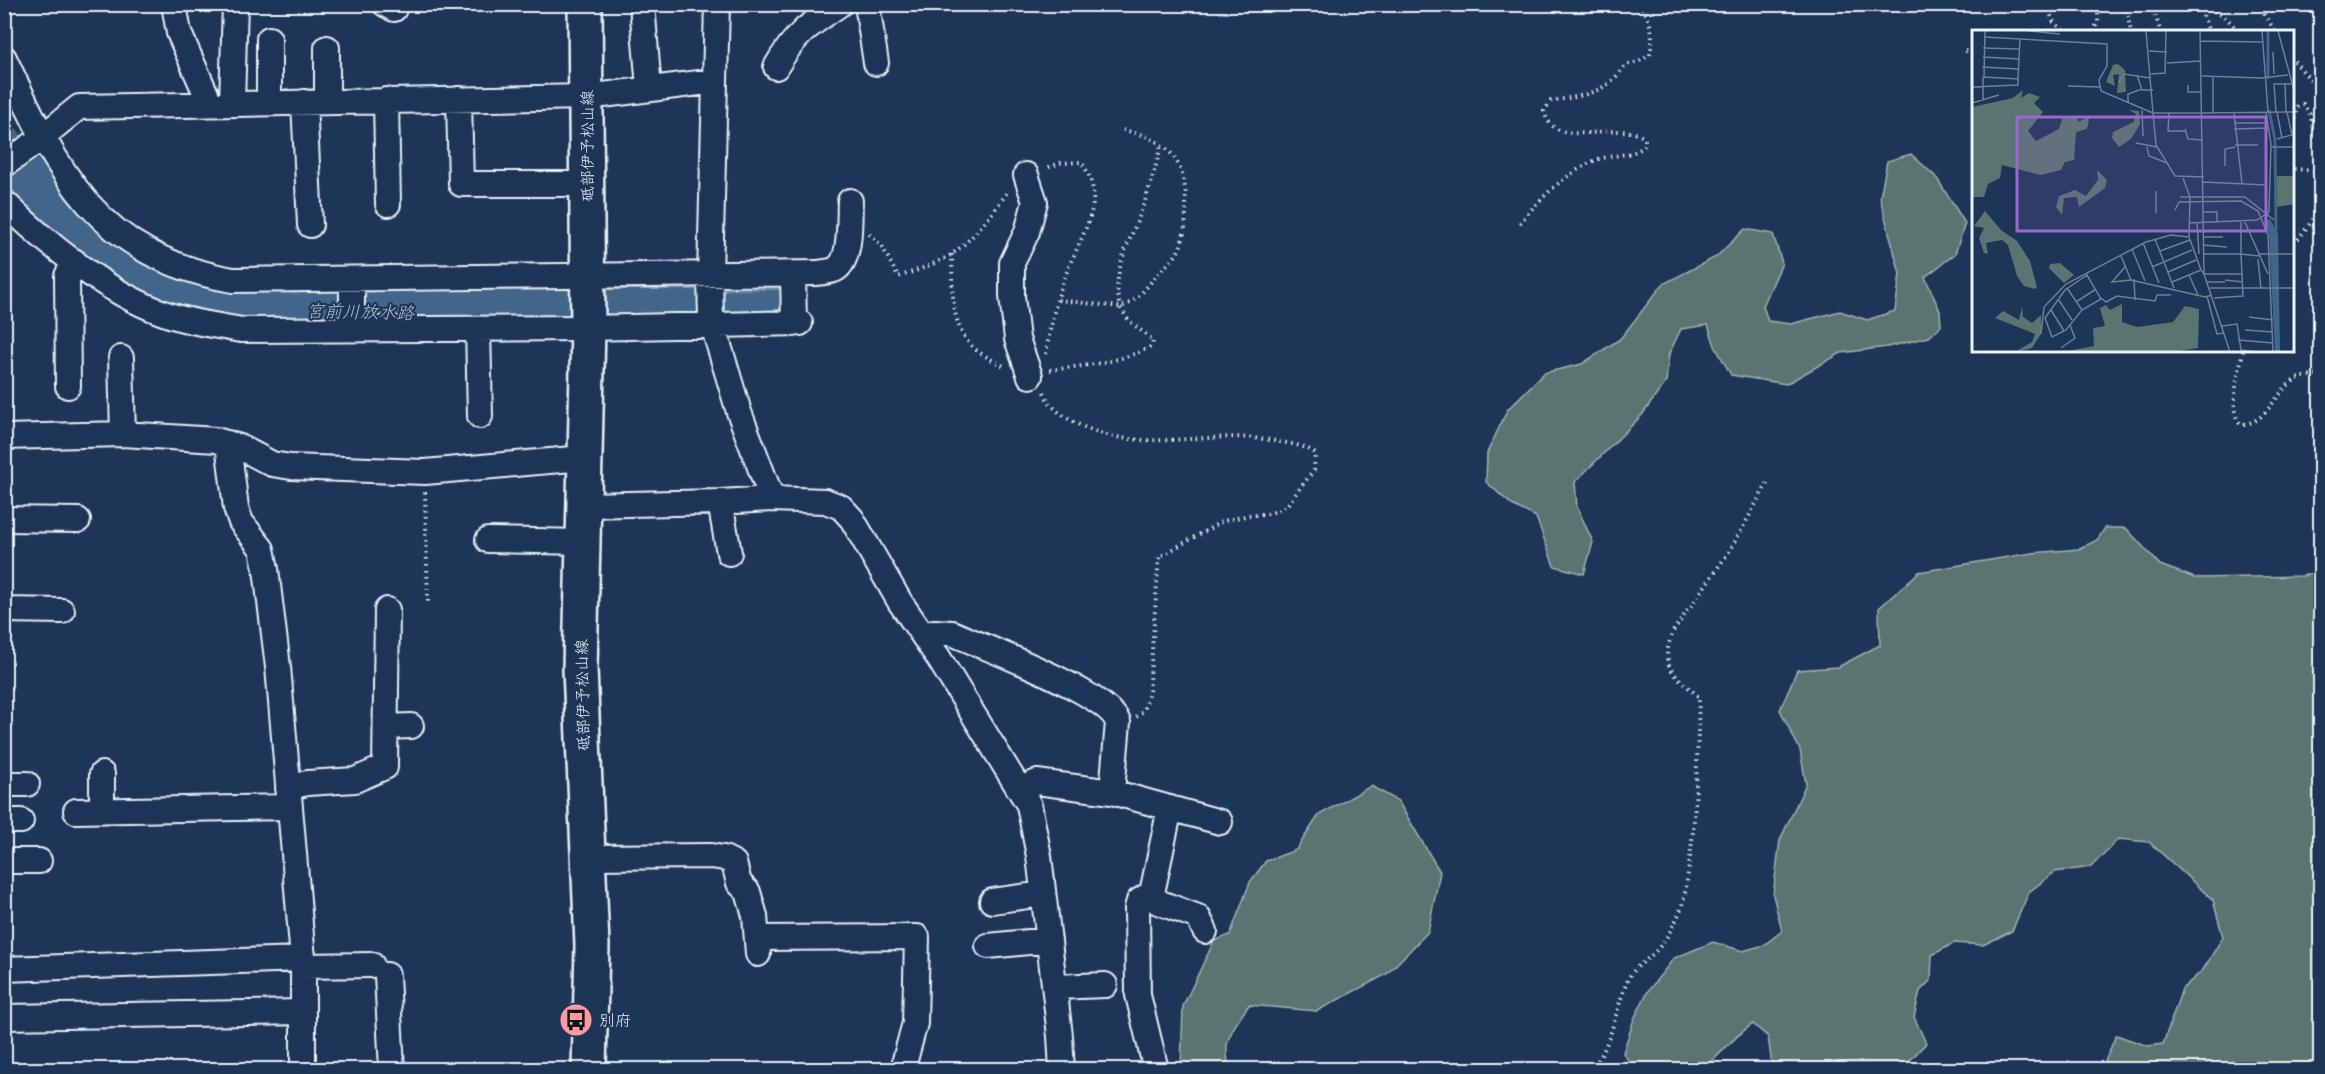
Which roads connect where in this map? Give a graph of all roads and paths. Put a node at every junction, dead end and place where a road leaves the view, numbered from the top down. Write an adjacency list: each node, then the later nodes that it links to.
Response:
1 (174, 4): 39 (street)
2 (235, 4): 39 (street)
3 (585, 4): 34 (main road, 砥部伊予松山線)
4 (642, 4): 32 (street)
5 (717, 4): 31 (street)
6 (840, 4): 30 (street)
7 (867, 4): 29 (street)
8 (1640, 4): 54 (path)
9 (2048, 4): 16 (path)
10 (2098, 4): 17 (path)
11 (2125, 4): 18 (path)
12 (2151, 4): 19 (path)
13 (2199, 4): 15 (path)
14 (2257, 4): 22 (path)
15 (2202, 10): 20 (path); 21 (path)
16 (2063, 30)
17 (2093, 30)
18 (2131, 30)
19 (2161, 30)
20 (2208, 30)
21 (2237, 30)
22 (2275, 30)
23 (269, 39): 38 (street)
24 (327, 48): 37 (street)
25 (1965, 51): 26 (path)
26 (1972, 51)
27 (4, 58): 42 (street)
28 (2295, 62): 33 (path)
29 (876, 63)
30 (776, 67)
31 (715, 81): 32 (street); 60 (street)
32 (649, 90): 34 (street)
33 (2320, 91)
34 (587, 97): 35 (street); 49 (main road, 砥部伊予松山線)
35 (459, 99): 36 (street); 49 (street)
36 (386, 100): 37 (street); 52 (street)
37 (316, 101): 38 (street); 55 (street)
38 (269, 102): 39 (street)
39 (221, 103): 42 (street)
40 (2295, 123): 44 (path)
41 (1123, 130): 43 (path)
42 (40, 139): 45 (street); 62 (street)
43 (1161, 145): 64 (path); 64 (path)
44 (2320, 155)
45 (4, 165)
46 (2295, 169): 47 (path)
47 (2320, 171)
48 (1026, 175): 72 (street)
49 (587, 184): 61 (main road, 砥部伊予松山線)
50 (850, 201): 59 (street)
51 (4, 202): 58 (street)
52 (388, 204)
53 (2320, 211): 56 (path)
54 (1520, 223)
55 (310, 225)
56 (2295, 243)
57 (952, 254): 72 (path)
58 (74, 261): 67 (street); 73 (street)
59 (793, 277): 60 (street); 65 (street)
60 (710, 279): 61 (street); 65 (street)
61 (588, 282): 62 (street); 66 (main road, 砥部伊予松山線)
62 (351, 283): 67 (street)
63 (1058, 300): 64 (path)
64 (1120, 307): 72 (path)
65 (712, 322): 66 (street); 81 (street)
66 (588, 324): 68 (street); 78 (main road, 砥部伊予松山線)
67 (352, 326): 68 (street)
68 (478, 328): 74 (street)
69 (2243, 352): 71 (path)
70 (121, 358): 75 (street)
71 (2320, 375)
72 (1034, 376): 94 (path)
73 (68, 386)
74 (480, 416)
75 (123, 434): 76 (street); 77 (street)
76 (4, 437)
77 (228, 443): 79 (street); 100 (street)
78 (584, 458): 79 (street); 83 (main road, 砥部伊予松山線)
79 (425, 472): 89 (path)
80 (1769, 480): 126 (path)
81 (772, 499): 82 (street); 93 (street)
82 (720, 502): 83 (street); 88 (street)
83 (584, 505): 87 (main road, 砥部伊予松山線)
84 (4, 519): 85 (street)
85 (78, 520)
86 (488, 540): 87 (street)
87 (583, 542): 105 (main road, 砥部伊予松山線)
88 (729, 554)
89 (428, 602)
90 (4, 610): 91 (street)
91 (62, 611)
92 (379, 618): 96 (street)
93 (924, 637): 94 (street); 98 (street)
94 (1118, 722): 99 (street)
95 (411, 726): 96 (street)
96 (386, 727): 100 (street)
97 (102, 774): 103 (street)
98 (1021, 789): 99 (street); 109 (street)
99 (1112, 792): 101 (street)
100 (289, 797): 103 (street); 114 (street)
101 (1170, 808): 104 (street); 108 (street)
102 (76, 811): 103 (street)
103 (102, 811)
104 (1221, 822)
105 (588, 857): 122 (main road, 砥部伊予松山線); 123 (street)
106 (4, 861): 107 (street)
107 (39, 861)
108 (1152, 893): 111 (street); 125 (street)
109 (1043, 894): 110 (street); 112 (street)
110 (992, 901)
111 (1205, 931)
112 (1049, 940): 113 (street); 117 (street)
113 (988, 946)
114 (303, 962): 115 (street); 118 (street); 121 (street)
115 (4, 969)
116 (1105, 985): 117 (street)
117 (1054, 987): 124 (street)
118 (303, 1012): 119 (street); 120 (street)
119 (4, 1017)
120 (303, 1070)
121 (392, 1070)
122 (589, 1070)
123 (904, 1070)
124 (1062, 1070)
125 (1156, 1070)
126 (1591, 1070)

